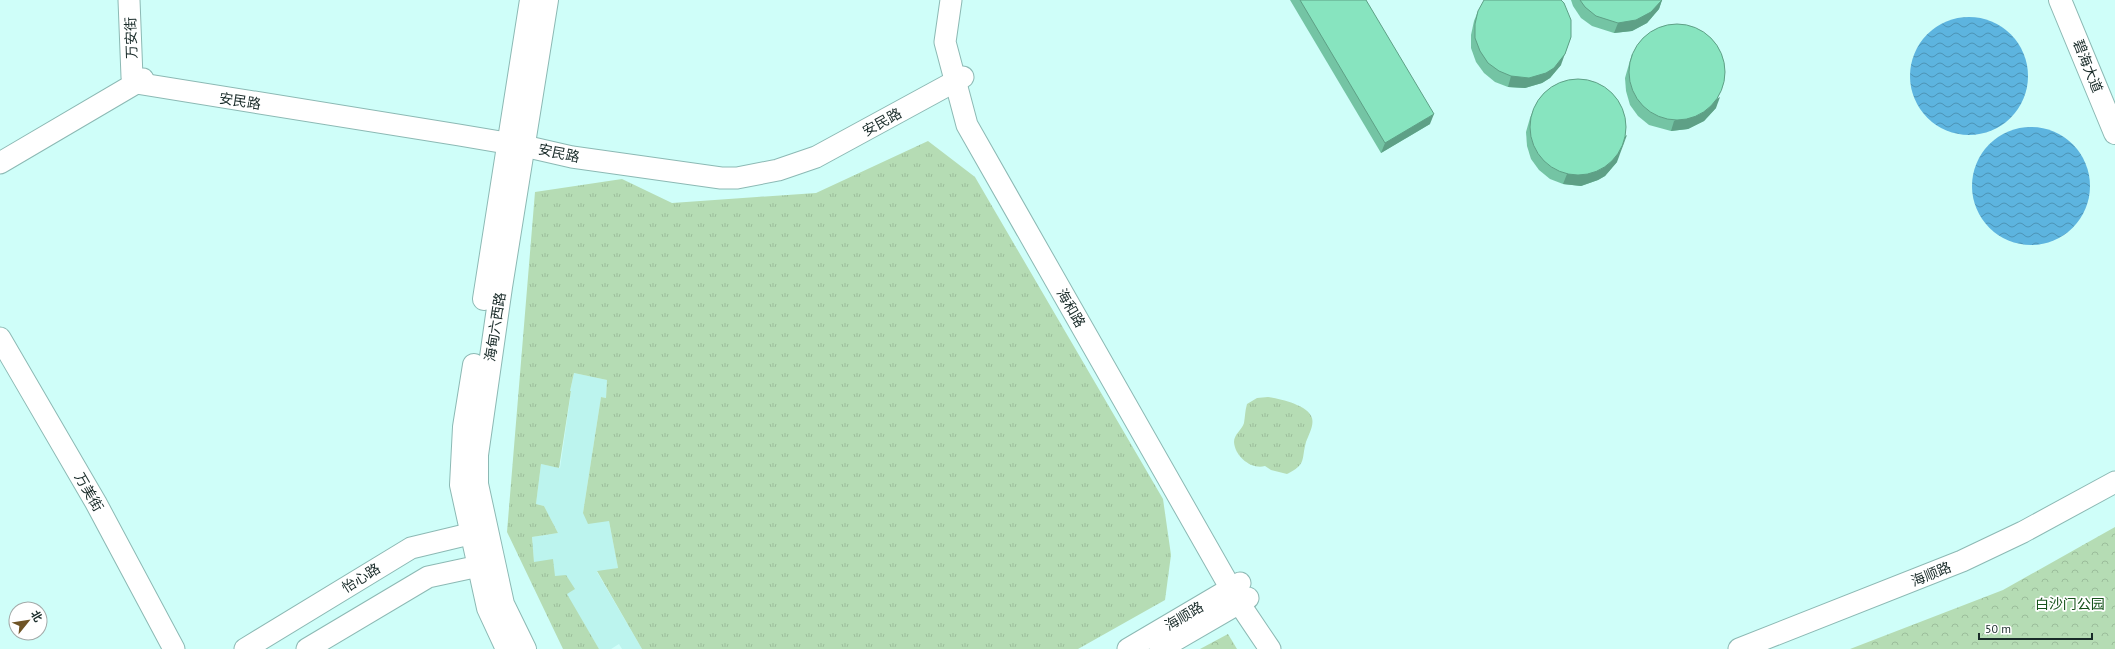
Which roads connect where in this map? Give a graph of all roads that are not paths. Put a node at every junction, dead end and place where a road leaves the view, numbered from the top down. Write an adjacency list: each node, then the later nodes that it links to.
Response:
1 (129, 0): 10 (street, 万安街)
2 (135, 0): 10 (street, 万安街)
3 (531, 0): 13 (main road, 海甸六西路)
4 (547, 0): 13 (main road, 海甸六西路)
5 (951, 0): 9 (street, 海和路)
6 (959, 0): 9 (street, 海和路)
7 (2060, 0): 12 (main road, 碧海大道)
8 (2069, 0): 11 (main road, 碧海大道)
9 (957, 72): 13 (street, 安民路); 22 (street, 海和路)
10 (137, 78): 13 (street, 安民路); 14 (street); 15 (street)
11 (2115, 112)
12 (2115, 133)
13 (516, 141): 20 (main road, 海甸六西路)
14 (0, 154)
15 (0, 163)
16 (0, 338): 24 (street, 万美街)
17 (0, 351): 23 (street, 万美街)
18 (2115, 482): 33 (street, 海顺路)
19 (2115, 490): 34 (street, 海顺路)
20 (479, 532): 21 (main road, 海甸六西路); 25 (street, 怡心路)
21 (486, 564): 26 (street); 27 (main road, 海甸六西路); 28 (main road, 海甸六西路)
22 (1240, 593): 29 (street, 海顺路); 30 (street, 海顺路); 31 (street); 32 (street)
23 (168, 649)
24 (174, 649)
25 (245, 649)
26 (307, 649)
27 (508, 649)
28 (525, 649)
29 (1128, 649)
30 (1160, 649)
31 (1270, 649)
32 (1278, 649)
33 (1739, 649)
34 (1760, 649)

